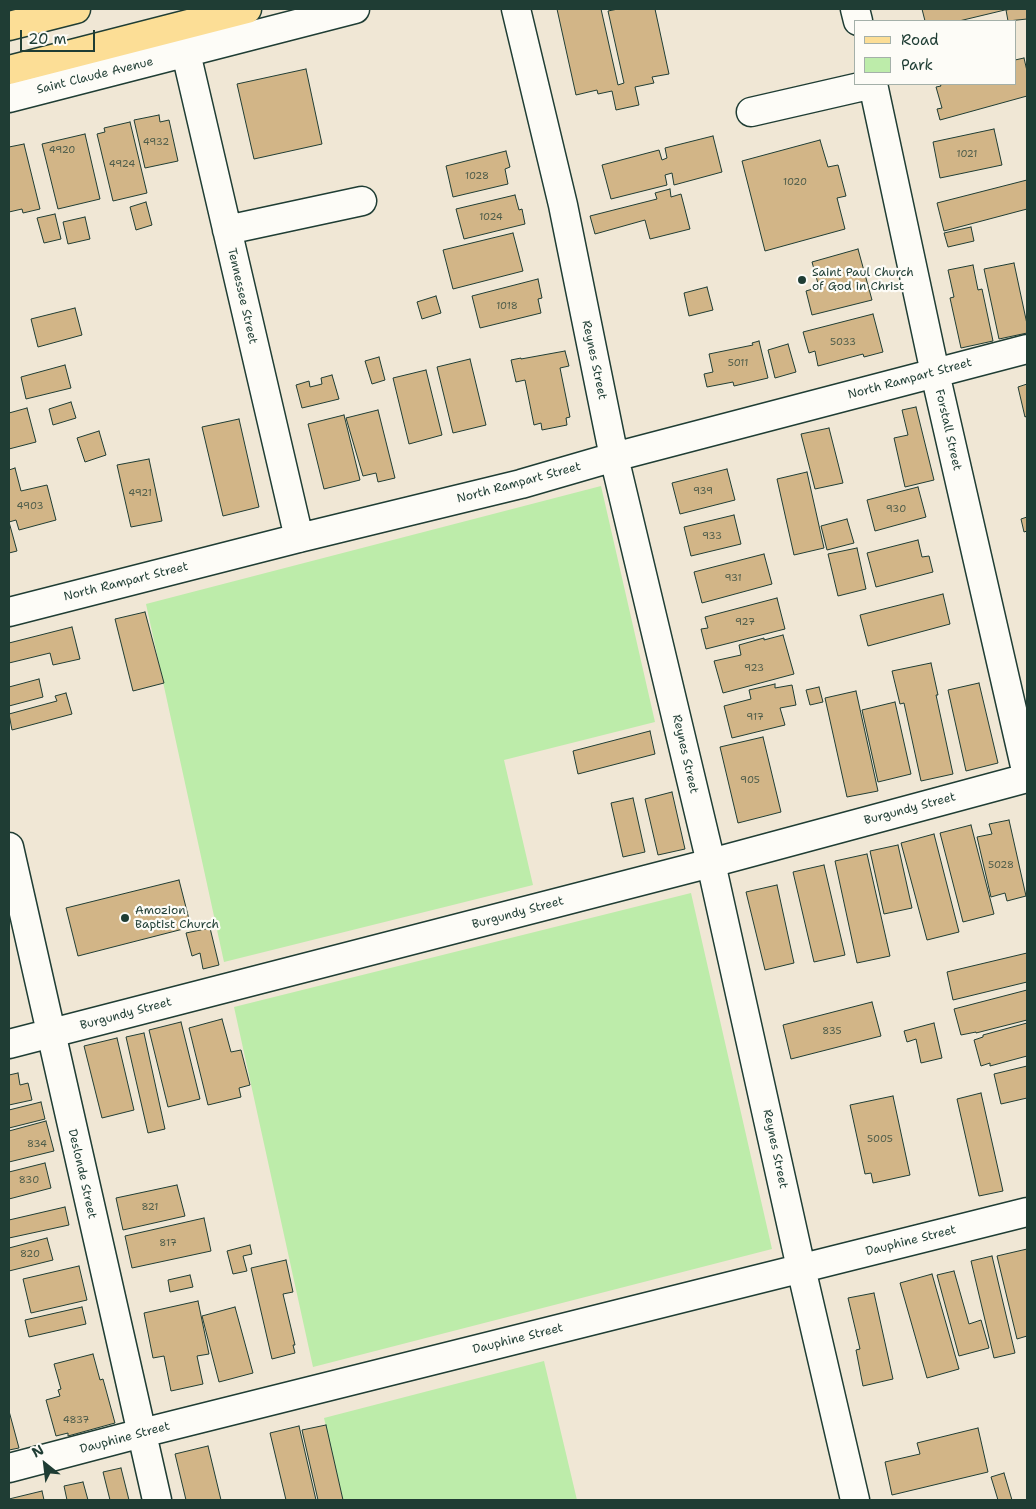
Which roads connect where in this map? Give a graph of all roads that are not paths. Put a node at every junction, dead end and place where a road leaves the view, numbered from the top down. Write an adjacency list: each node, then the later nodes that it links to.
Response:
1 (76, 9): 5 (main road)
2 (247, 9): 7 (main road)
3 (355, 9): 6 (street, Saint Claude Avenue)
4 (516, 9): 16 (street, Reynes Street)
5 (9, 26)
6 (186, 53): 10 (street, Saint Claude Avenue); 13 (street, Tennessee Street)
7 (9, 70)
8 (869, 85): 11 (street)
9 (873, 85): 15 (street, Forstall Street)
10 (9, 98)
11 (752, 112)
12 (362, 202): 13 (street)
13 (227, 230): 17 (street, Tennessee Street)
14 (1027, 349): 15 (street, North Rampart Street)
15 (935, 373): 16 (street, North Rampart Street); 19 (street, Forstall Street)
16 (614, 457): 17 (street, North Rampart Street); 21 (street, Reynes Street)
17 (299, 538): 18 (street, North Rampart Street)
18 (9, 612)
19 (1027, 776): 21 (street, Burgundy Street)
20 (9, 847): 22 (street, Deslonde Street)
21 (711, 862): 22 (street, Burgundy Street); 25 (street, Reynes Street)
22 (50, 1034): 23 (street, Burgundy Street); 26 (street, Deslonde Street)
23 (9, 1044)
24 (1027, 1212): 25 (street, Dauphine Street)
25 (801, 1268): 26 (street, Dauphine Street); 29 (street, Reynes Street)
26 (142, 1433): 27 (street, Dauphine Street); 28 (street, Deslonde Street)
27 (9, 1468)
28 (157, 1500)
29 (855, 1500)

